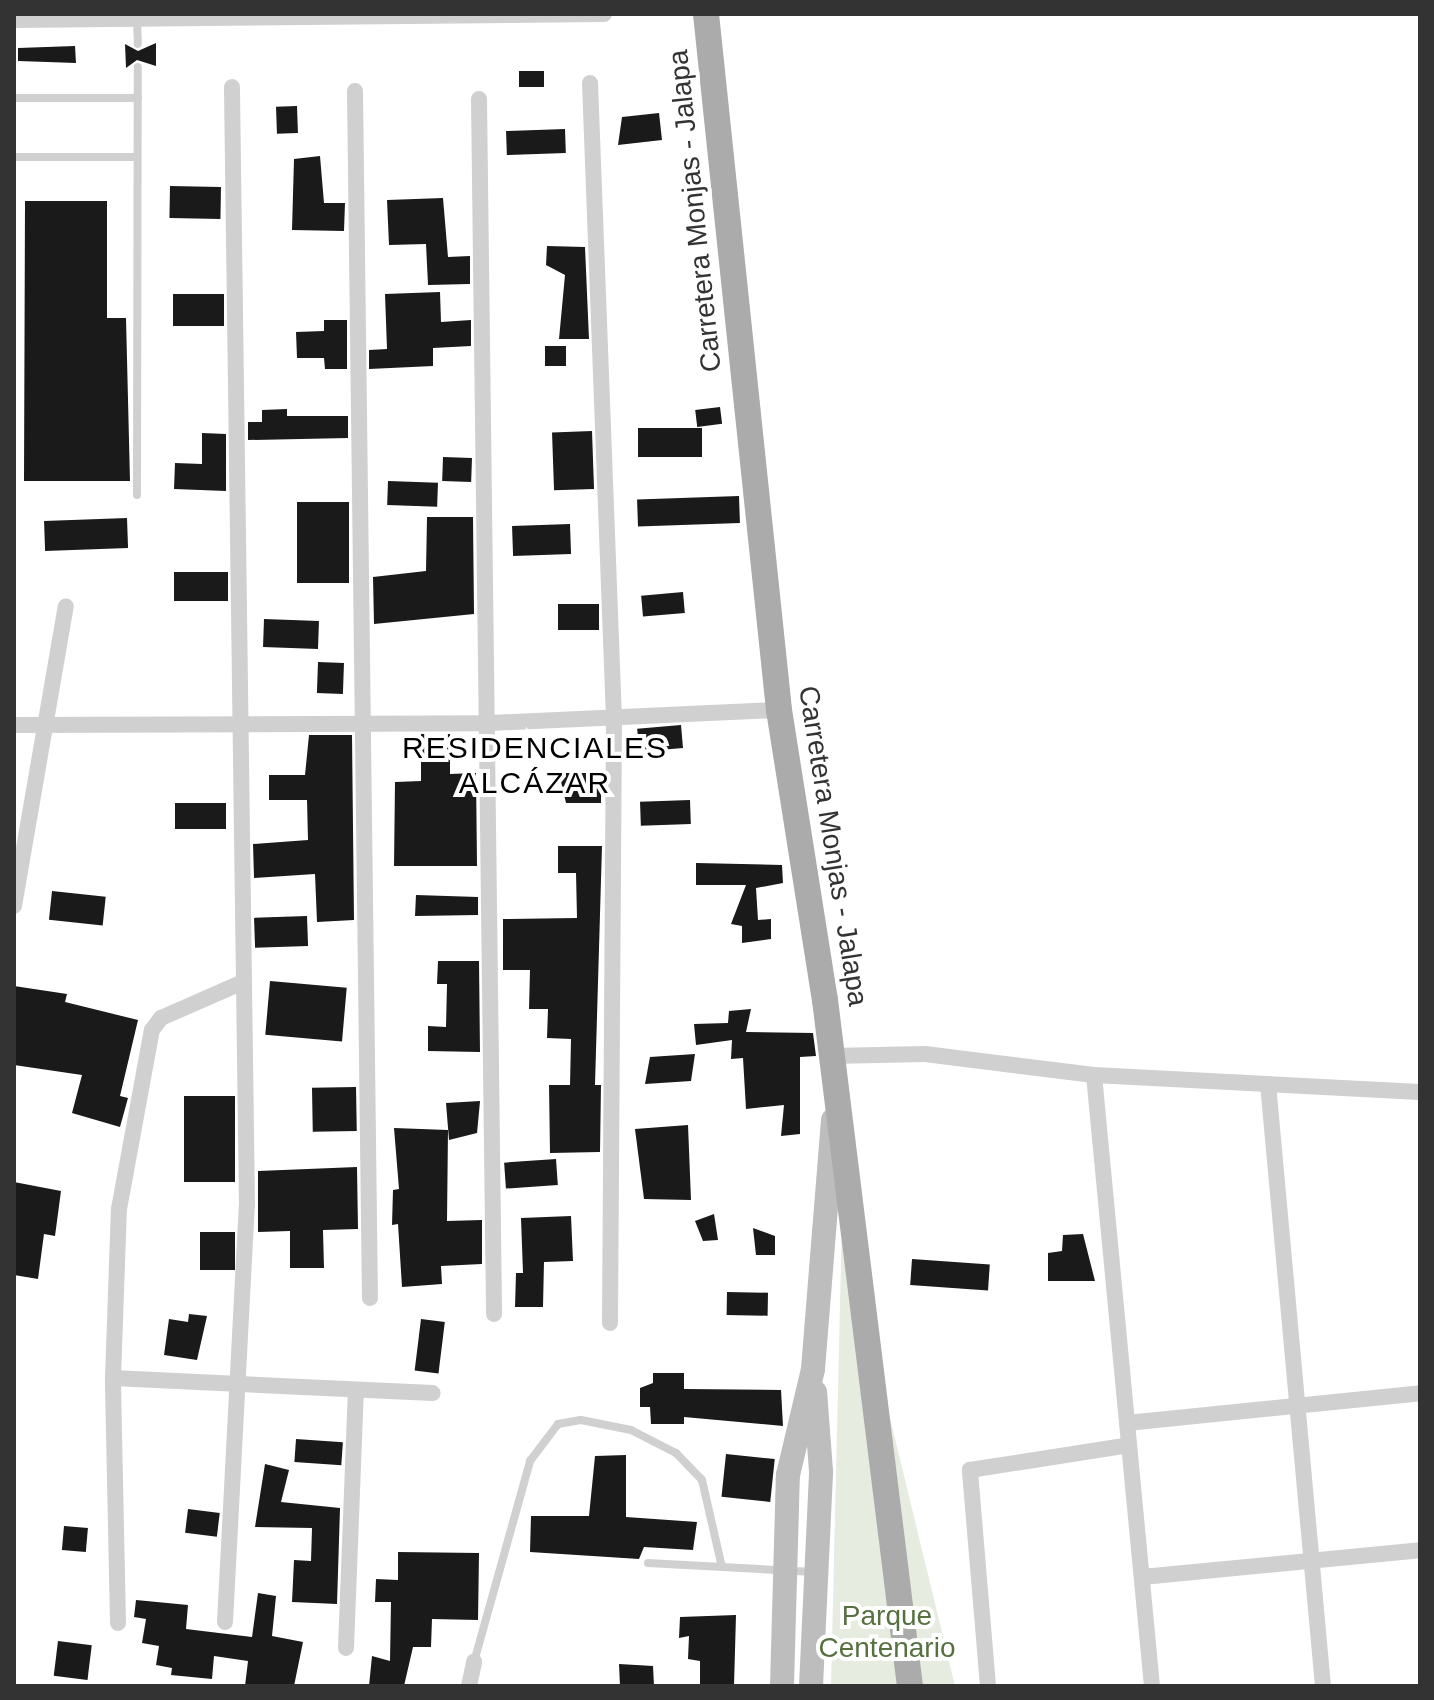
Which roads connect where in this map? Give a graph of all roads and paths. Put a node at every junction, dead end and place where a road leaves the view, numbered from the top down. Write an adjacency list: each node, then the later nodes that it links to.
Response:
1 (604, 14): 4 (street)
2 (706, 14): 17 (main road, Carretera Monjas - Jalapa)
3 (14, 20): 4 (street)
4 (137, 20): 5 (lane)
5 (138, 44)
6 (138, 67): 11 (lane)
7 (590, 83): 18 (street)
8 (232, 87): 20 (street)
9 (355, 91): 19 (street)
10 (14, 98): 11 (lane)
11 (138, 98): 14 (lane)
12 (479, 99): 21 (street)
13 (14, 157): 14 (lane)
14 (137, 157): 15 (lane)
15 (137, 495)
16 (66, 606): 23 (street)
17 (779, 710): 18 (street); 26 (main road, Carretera Monjas - Jalapa)
18 (614, 718): 21 (street); 33 (street)
19 (363, 721): 20 (street); 21 (street); 31 (street)
20 (240, 723): 23 (street); 25 (street)
21 (490, 723): 32 (street)
22 (14, 725): 23 (street)
23 (43, 725): 24 (street)
24 (14, 906)
25 (243, 982): 35 (street); 36 (street)
26 (831, 1056): 27 (street); 30 (main road, Carretera Monjas - Jalapa)
27 (1094, 1075): 28 (street); 41 (street)
28 (1268, 1084): 29 (street); 40 (street)
29 (1420, 1092)
30 (835, 1094): 34 (street); 57 (main road, Carretera Monjas - Jalapa)
31 (370, 1298)
32 (494, 1314)
33 (610, 1323)
34 (813, 1369): 47 (street); 48 (street)
35 (113, 1378): 36 (street); 51 (street)
36 (234, 1382): 37 (street); 50 (street)
37 (356, 1392): 38 (street); 52 (street)
38 (433, 1393)
39 (1420, 1393): 40 (street)
40 (1297, 1405): 41 (street); 44 (street)
41 (1127, 1423): 42 (street)
42 (1129, 1445): 49 (street); 58 (street)
43 (1420, 1550): 44 (street)
44 (1311, 1561): 49 (street); 60 (street)
45 (648, 1563): 46 (lane)
46 (722, 1567): 47 (lane); 53 (lane)
47 (784, 1570): 48 (lane); 55 (street)
48 (816, 1572): 56 (street)
49 (1142, 1577): 59 (street)
50 (225, 1622)
51 (118, 1623)
52 (346, 1648)
53 (474, 1662): 54 (street)
54 (469, 1686)
55 (782, 1686)
56 (811, 1686)
57 (910, 1686)
58 (988, 1686)
59 (1152, 1686)
60 (1323, 1686)

